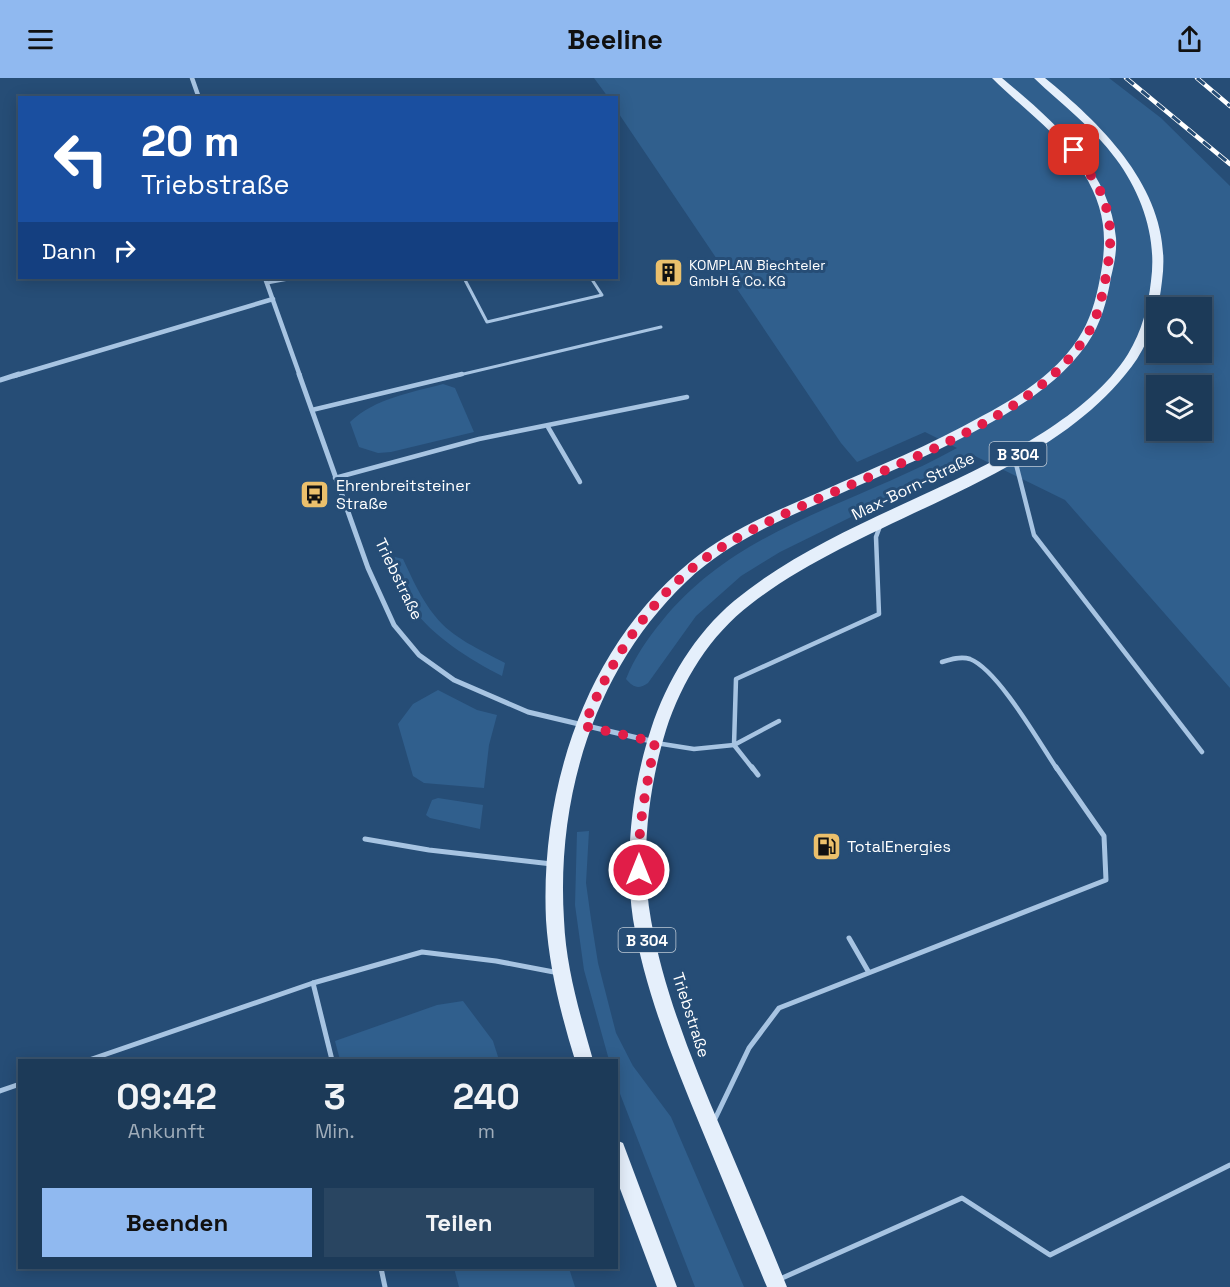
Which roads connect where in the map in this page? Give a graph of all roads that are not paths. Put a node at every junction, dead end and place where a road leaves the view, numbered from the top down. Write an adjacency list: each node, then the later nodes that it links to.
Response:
1 (192, 78): 4 (street)
2 (997, 78): 20 (main road, Max-Born-Straße / B 304)
3 (1039, 78): 14 (main road, Max-Born-Straße / B 304)
4 (198, 96)
5 (465, 279): 6 (lane)
6 (592, 279)
7 (266, 280): 8 (street, Triebstraße)
8 (273, 299): 10 (street); 12 (street, Triebstraße)
9 (661, 327): 12 (lane)
10 (0, 381)
11 (687, 397): 13 (lane)
12 (312, 410): 15 (street, Triebstraße)
13 (548, 427): 15 (lane); 16 (lane)
14 (1014, 456): 17 (main road, Max-Born-Straße / B 304); 23 (lane)
15 (335, 478): 20 (street, Triebstraße)
16 (580, 482)
17 (882, 521): 21 (main road, Max-Born-Straße / B 304); 22 (lane)
18 (942, 662): 28 (lane)
19 (779, 721): 22 (lane)
20 (584, 726): 21 (street, Triebstraße); 26 (main road, B 304)
21 (655, 742): 22 (lane); 36 (main road, Triebstraße / B 304)
22 (734, 745): 24 (lane)
23 (1202, 752)
24 (758, 775)
25 (365, 839): 26 (lane)
26 (555, 865): 29 (main road, B 304)
27 (849, 938): 28 (lane)
28 (868, 971): 36 (lane)
29 (564, 974): 30 (lane); 33 (main road, B 304)
30 (313, 984): 31 (lane); 32 (lane)
31 (91, 1059)
32 (332, 1059)
33 (584, 1059)
34 (18, 1085): 35 (lane)
35 (0, 1091)
36 (711, 1128): 40 (main road, Triebstraße / B 304)
37 (618, 1155): 42 (main road)
38 (1230, 1165): 40 (lane)
39 (381, 1269): 41 (lane)
40 (776, 1284)
41 (385, 1287)
42 (667, 1287)

